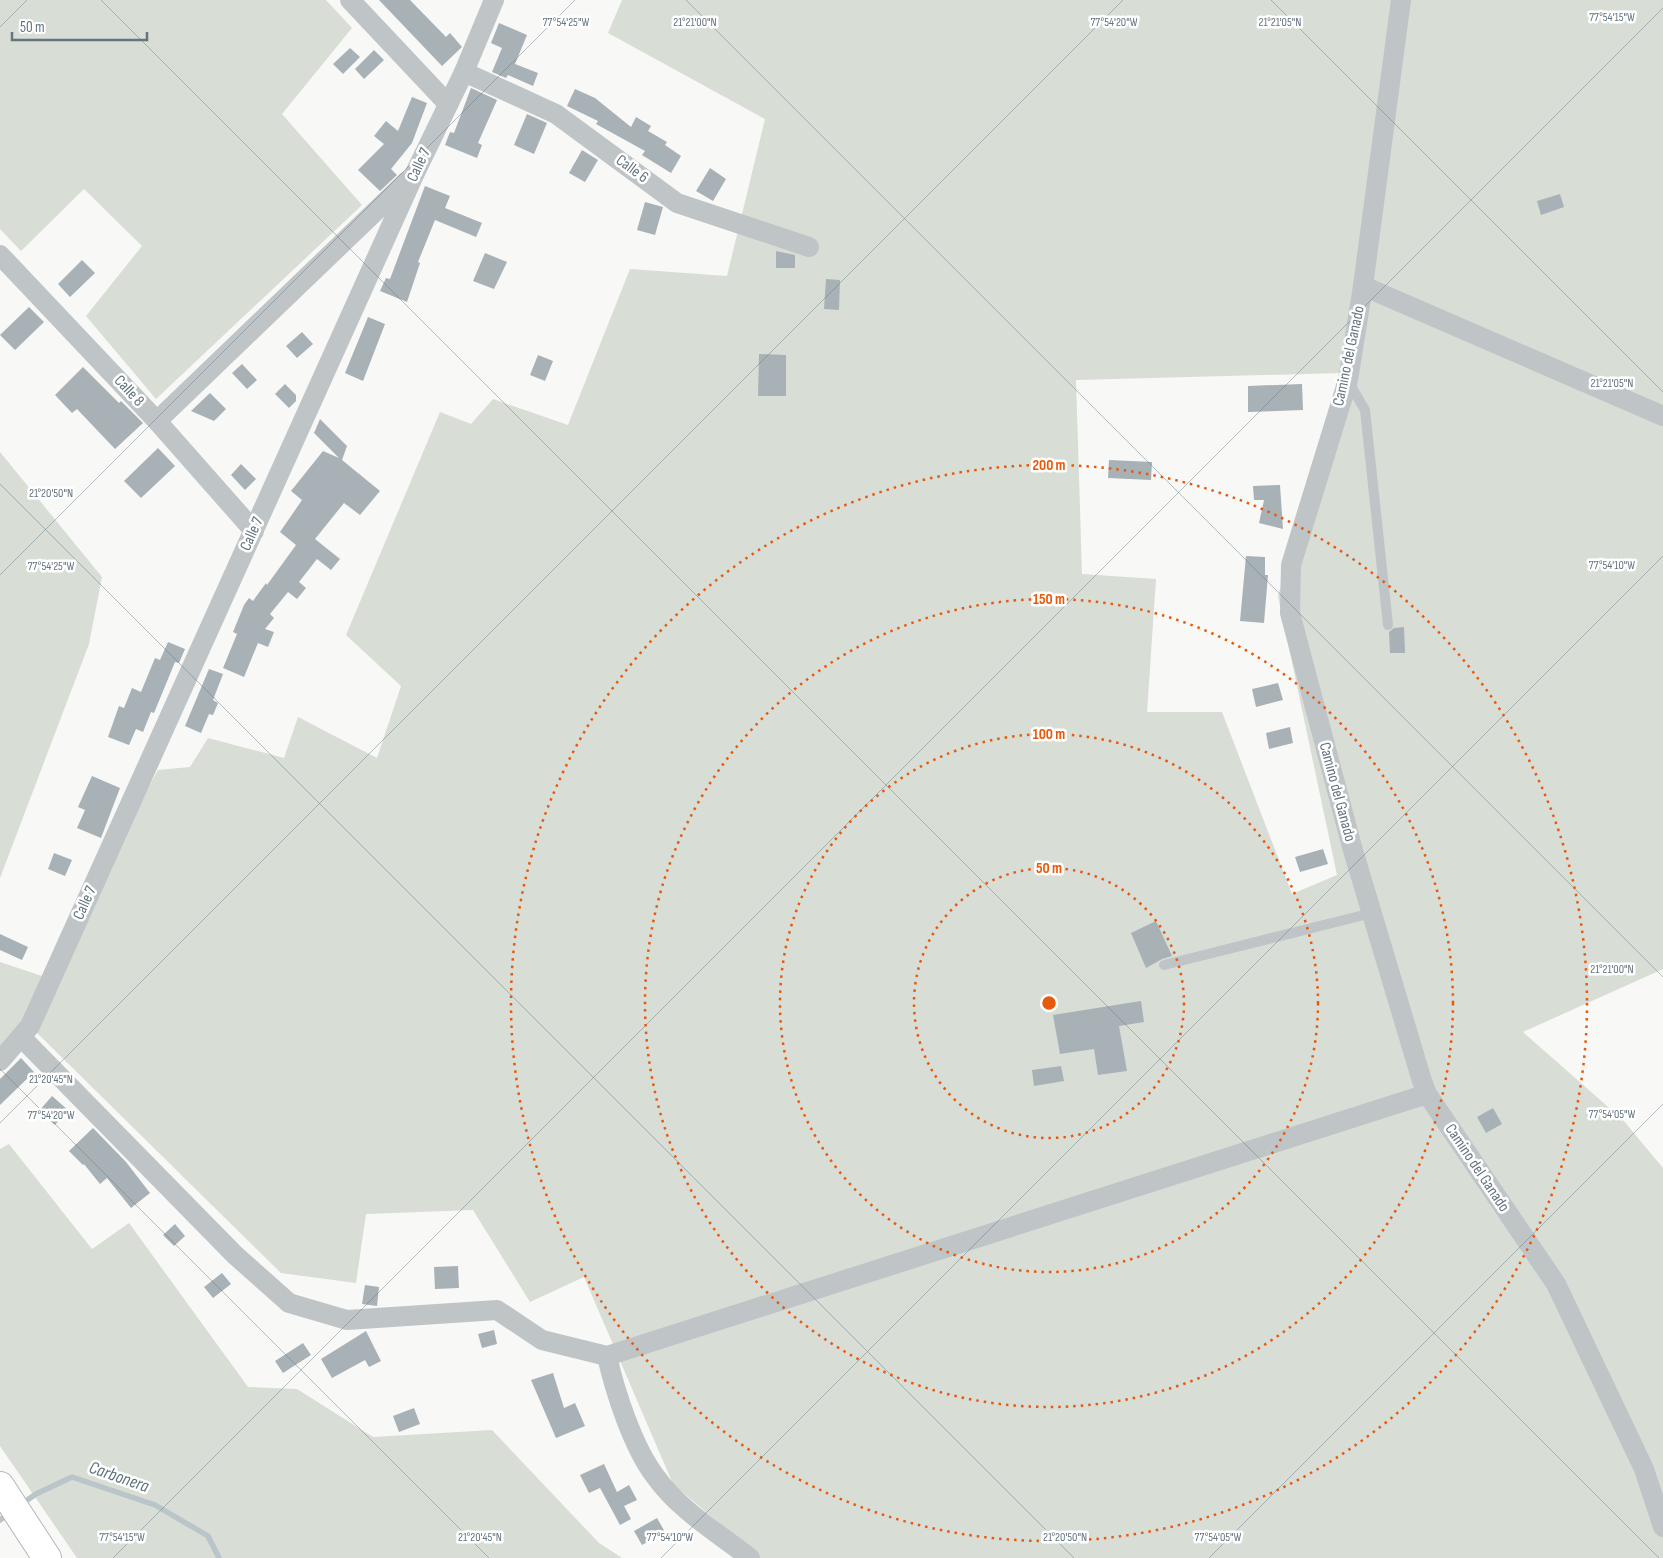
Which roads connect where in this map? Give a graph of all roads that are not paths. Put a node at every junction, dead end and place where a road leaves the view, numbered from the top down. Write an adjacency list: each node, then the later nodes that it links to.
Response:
1 (350, 0): 5 (street)
2 (494, 0): 4 (street, Calle 7)
3 (1401, 0): 9 (street, Camino del Ganado)
4 (464, 72): 5 (street, Calle 7); 7 (street, Calle 6)
5 (448, 104): 6 (street, Calle 7)
6 (414, 175): 12 (street); 13 (street, Calle 7)
7 (809, 247)
8 (0, 255): 12 (street, Calle 8)
9 (1363, 286): 10 (street, Camino del Ganado); 11 (street)
10 (1348, 380): 14 (lane); 15 (street, Camino del Ganado)
11 (1663, 416)
12 (157, 421): 13 (street, Calle 8)
13 (254, 531): 17 (street, Calle 7)
14 (1388, 625)
15 (1372, 914): 16 (lane); 19 (street, Camino del Ganado)
16 (1164, 965)
17 (22, 1037): 18 (street, Calle 7); 20 (street)
18 (0, 1061)
19 (1427, 1094): 20 (street); 22 (street, Camino del Ganado)
20 (607, 1356): 24 (street)
21 (3, 1490): 23 (main road)
22 (1663, 1527)
23 (47, 1558)
24 (750, 1558)

